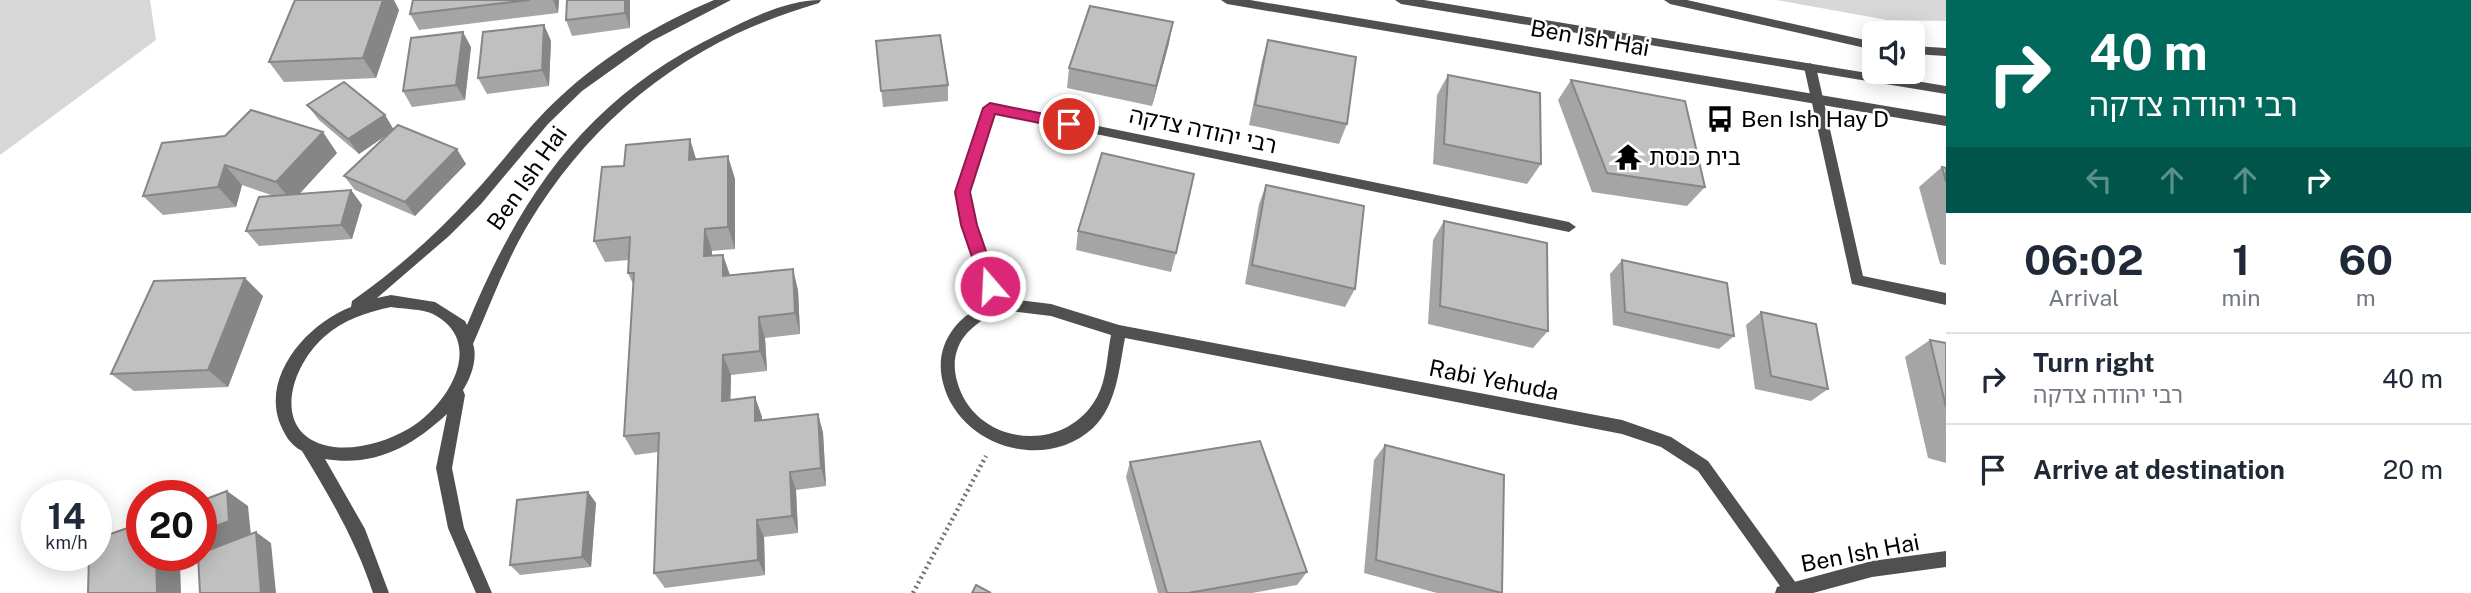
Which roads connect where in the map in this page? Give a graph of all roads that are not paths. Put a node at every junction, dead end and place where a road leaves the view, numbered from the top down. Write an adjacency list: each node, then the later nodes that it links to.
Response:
1 (725, 0): 16 (street, Ben Ish Hai)
2 (815, 0): 18 (street, Ben Ish Hai)
3 (1227, 0): 11 (street, Ben Ish Hai)
4 (1401, 0): 9 (street, Ben Ish Hai)
5 (1670, 0): 6 (street)
6 (1862, 43)
7 (1925, 51): 8 (street)
8 (1946, 52)
9 (1810, 67): 10 (street, Ben Ish Hai); 11 (street)
10 (1946, 90)
11 (1814, 99): 12 (street, Ben Ish Hai); 14 (street)
12 (1946, 121)
13 (1569, 227): 15 (street, רבי יהודה צדקה)
14 (1946, 299)
15 (997, 306): 17 (street, Rabi Yehuda); 17 (street)
16 (336, 320): 18 (street); 20 (street)
17 (1119, 331): 22 (street, Rabi Yehuda)
18 (467, 341): 19 (street)
19 (459, 390): 20 (street); 24 (street)
20 (308, 447): 23 (street)
21 (1946, 559): 22 (street, Ben Ish Hai)
22 (1788, 591)
23 (381, 593)
24 (484, 593)

